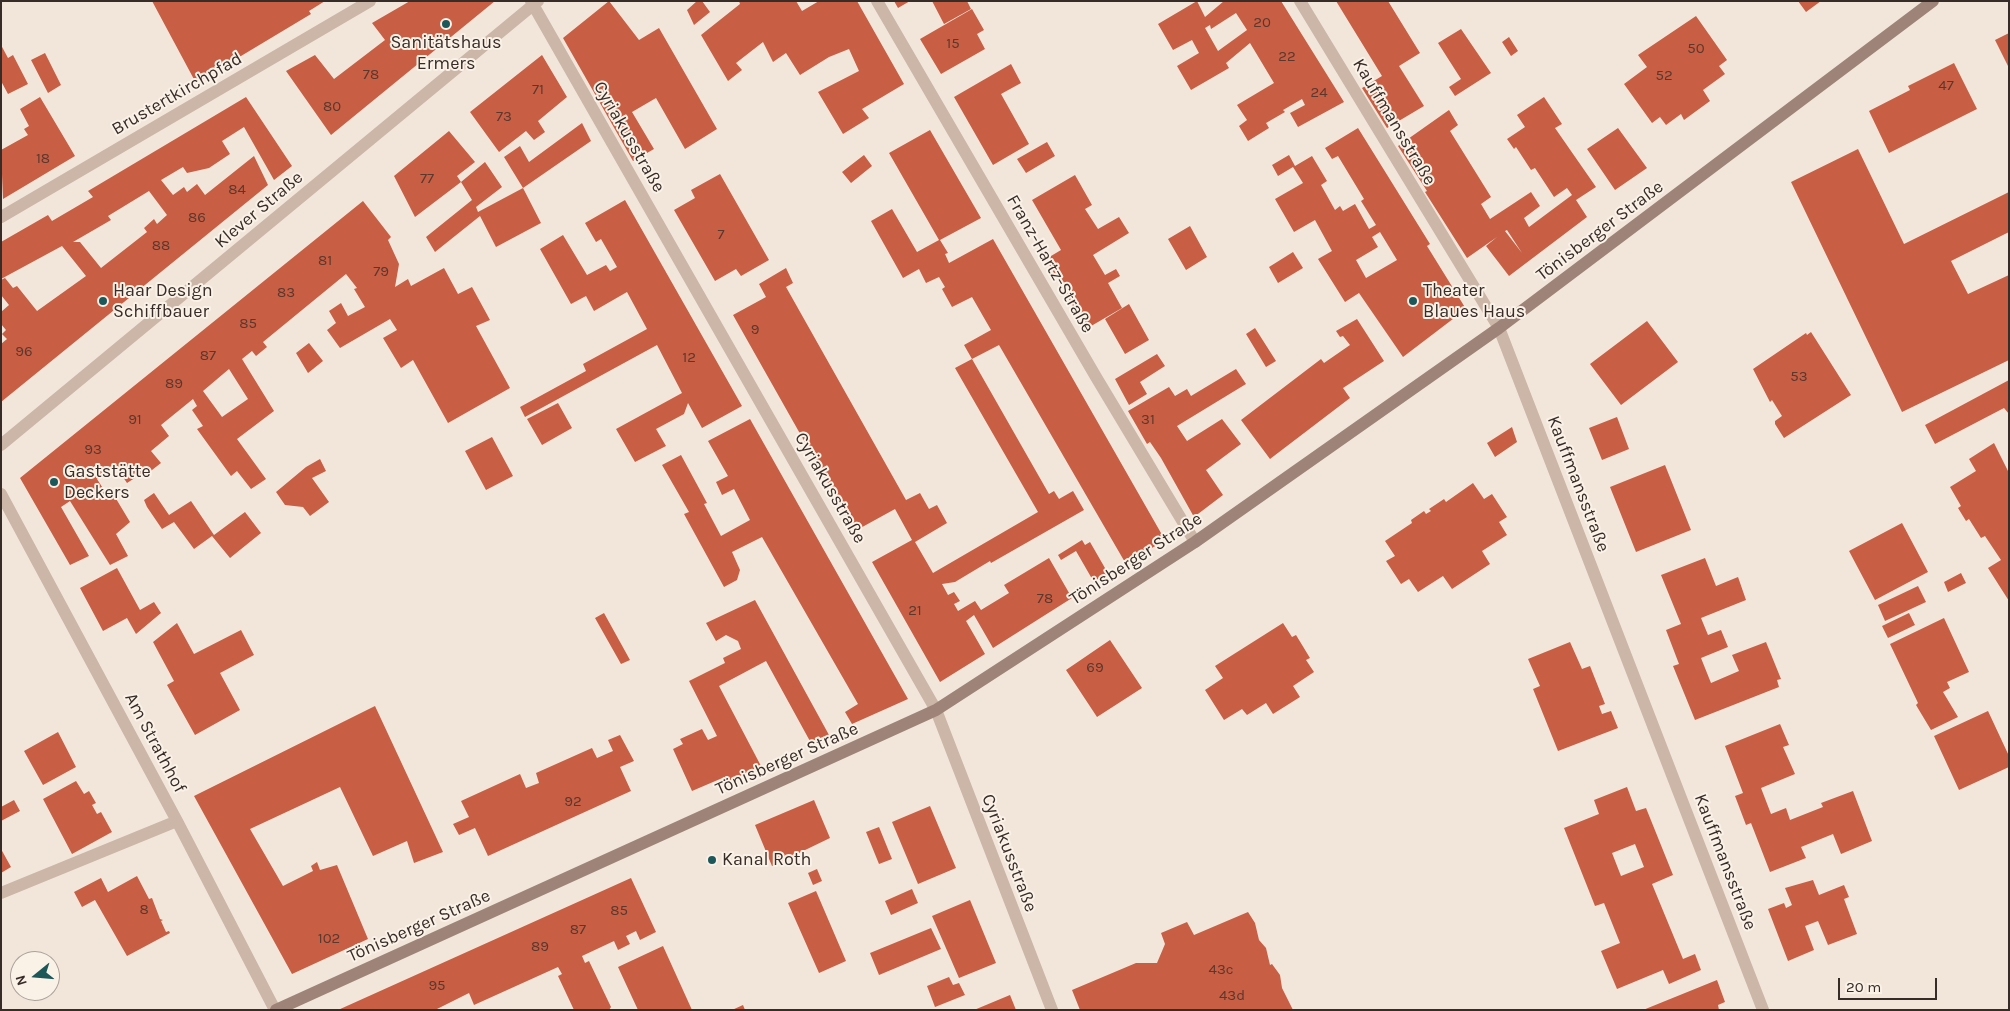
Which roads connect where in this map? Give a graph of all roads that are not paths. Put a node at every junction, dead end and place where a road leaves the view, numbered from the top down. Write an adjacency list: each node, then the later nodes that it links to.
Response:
1 (370, 1): 6 (street, Brustertkirchpfad)
2 (877, 1): 10 (street, Franz-Hartz-Straße)
3 (1300, 1): 7 (street, Kauffmansstraße)
4 (1934, 1): 7 (street, Tönisberger Straße)
5 (534, 2): 8 (street, Klever Straße); 11 (street, Cyriakusstraße)
6 (1, 217)
7 (1499, 328): 10 (street, Tönisberger Straße); 16 (street, Kauffmansstraße)
8 (1, 445)
9 (1, 494): 12 (street, Am Strathhof)
10 (1196, 542): 11 (street, Tönisberger Straße)
11 (936, 710): 14 (street, Tönisberger Straße); 15 (street, Cyriakusstraße)
12 (177, 821): 13 (street); 14 (street, Am Strathhof)
13 (1, 893)
14 (275, 1010)
15 (1052, 1010)
16 (1763, 1010)

